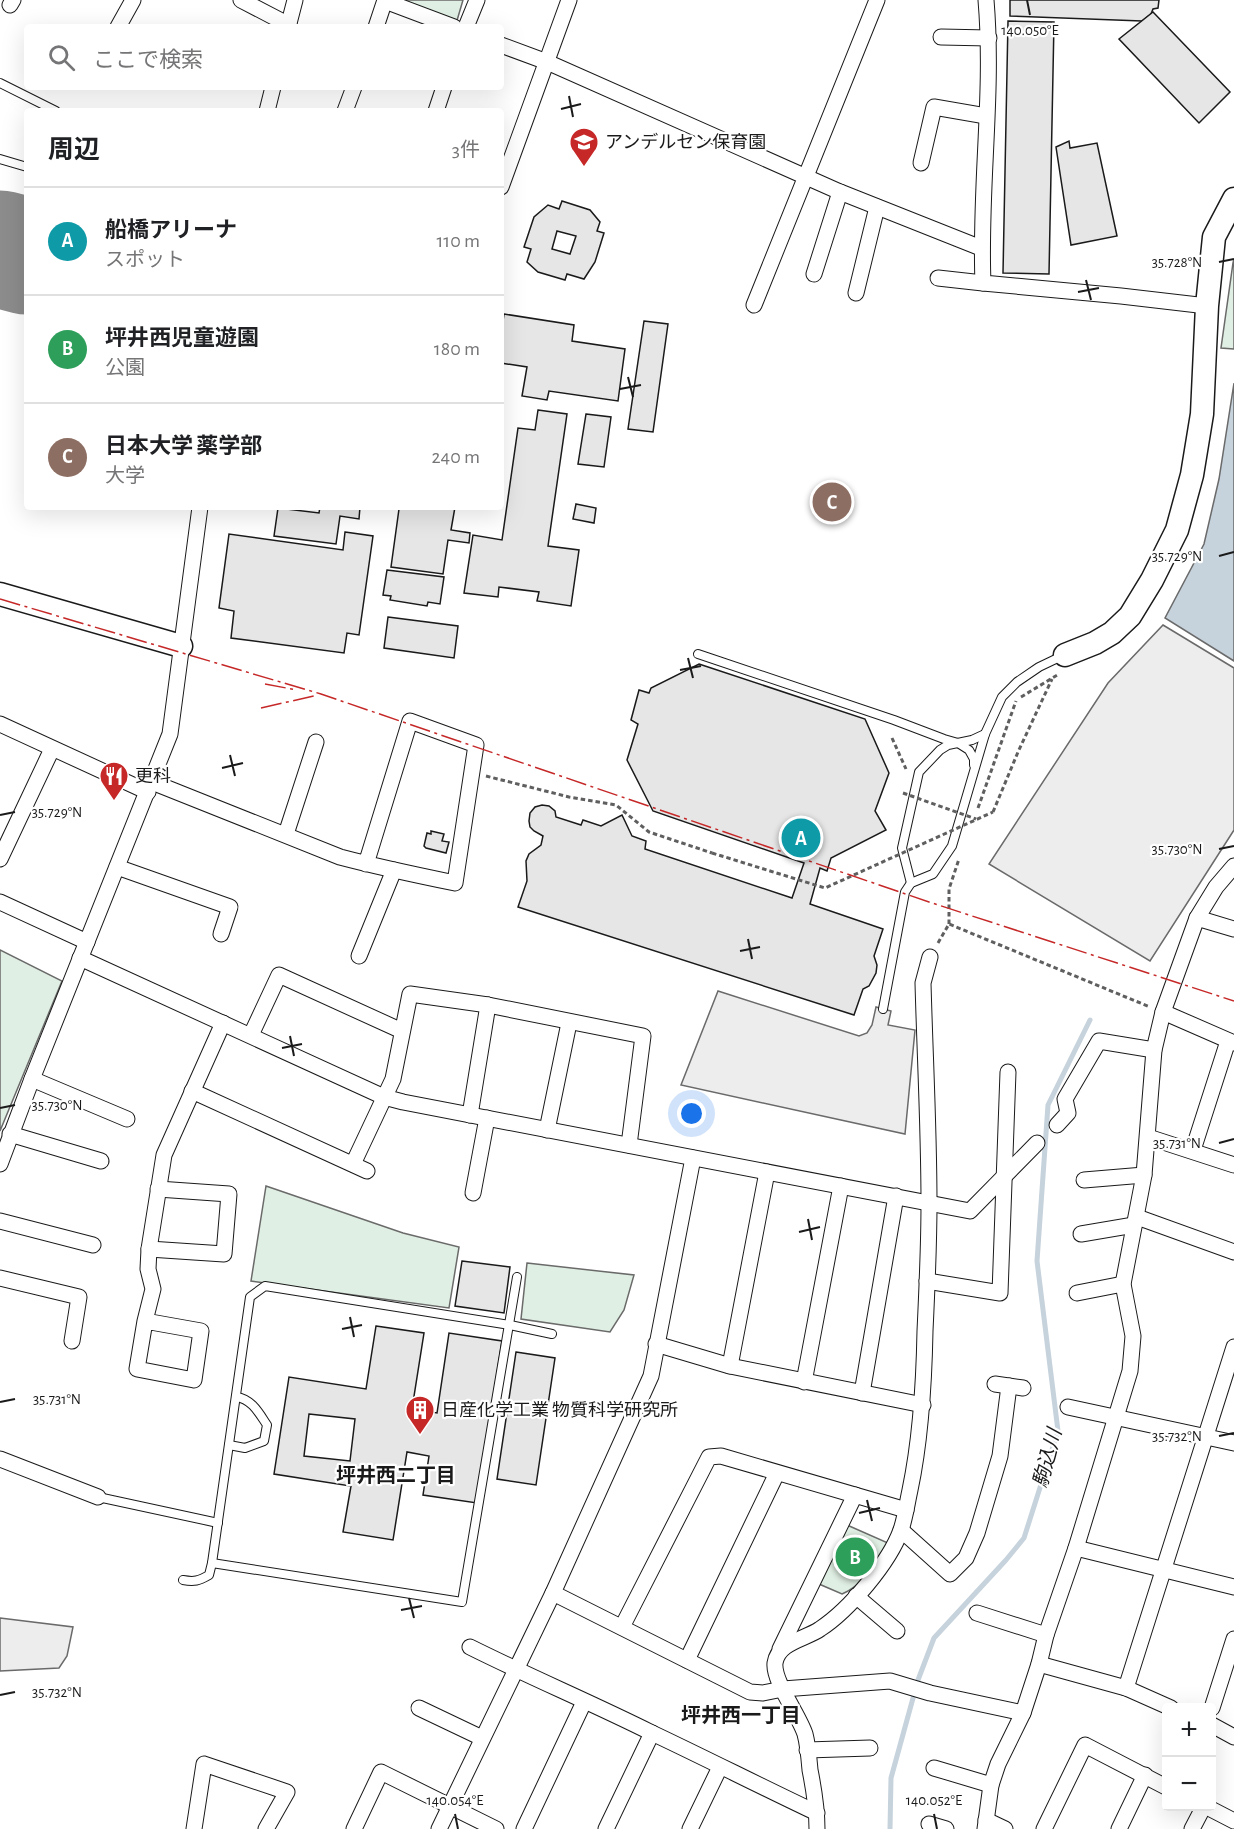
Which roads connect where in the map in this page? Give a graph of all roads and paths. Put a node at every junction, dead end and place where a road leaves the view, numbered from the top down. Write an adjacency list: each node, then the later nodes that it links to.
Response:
1 (133, 0): 9 (street)
2 (241, 0): 10 (street)
3 (295, 0): 11 (street)
4 (477, 0): 14 (street)
5 (569, 0): 18 (street)
6 (877, 0): 31 (street)
7 (986, 0): 16 (street)
8 (385, 1): 12 (street); 13 (street)
9 (120, 24)
10 (285, 24)
11 (289, 24)
12 (377, 24)
13 (446, 24)
14 (467, 24)
15 (941, 37): 16 (street)
16 (989, 38): 27 (street)
17 (504, 46): 18 (street)
18 (547, 63): 31 (street); 32 (street)
19 (0, 83): 23 (lane)
20 (272, 90): 24 (street)
21 (353, 90): 25 (street)
22 (443, 90): 26 (street)
23 (50, 108)
24 (268, 108)
25 (346, 108)
26 (437, 108)
27 (986, 116): 29 (street); 36 (street)
28 (0, 159): 30 (lane)
29 (921, 163)
30 (24, 165)
31 (807, 177): 33 (street); 41 (street)
32 (504, 179)
33 (840, 192): 35 (street); 37 (street)
34 (1234, 199): 42 (street)
35 (877, 207): 36 (street); 40 (street)
36 (981, 248): 39 (street)
37 (814, 274)
38 (938, 278): 39 (street)
39 (982, 283): 42 (street)
40 (856, 293)
41 (754, 306)
42 (1207, 306): 47 (street)
43 (200, 510): 45 (street)
44 (0, 594): 45 (street)
45 (182, 646): 58 (street)
46 (698, 654): 53 (lane)
47 (1063, 664): 48 (path); 50 (lane)
48 (1053, 678): 60 (path, bridge); 61 (path)
49 (0, 724): 54 (street)
50 (985, 734): 53 (lane); 55 (lane)
51 (892, 738): 56 (path)
52 (316, 742): 62 (street)
53 (958, 742): 55 (lane); 71 (lane)
54 (52, 749): 58 (street); 65 (street)
55 (975, 769): 71 (lane)
56 (907, 771)
57 (472, 772): 66 (path, bridge); 67 (street); 70 (street)
58 (150, 787): 62 (street); 69 (street)
59 (903, 793): 60 (path, bridge)
60 (977, 819): 66 (path, bridge)
61 (973, 822)
62 (286, 834): 67 (street)
63 (892, 848): 66 (path, bridge)
64 (961, 856): 74 (path)
65 (0, 859)
66 (889, 859)
67 (366, 864): 70 (street)
68 (1234, 866): 73 (street)
69 (117, 867): 76 (street); 77 (street)
70 (394, 870): 78 (street)
71 (911, 883): 82 (lane)
72 (0, 902): 77 (street)
73 (1197, 918): 75 (street); 83 (street)
74 (949, 924): 79 (path); 83 (path)
75 (1234, 929)
76 (221, 934)
77 (87, 942): 80 (street)
78 (359, 956)
79 (930, 957): 116 (street)
80 (80, 958): 84 (street); 91 (street)
81 (488, 1005): 85 (street); 86 (street); 94 (street)
82 (883, 1009)
83 (1163, 1012): 88 (street); 89 (street)
84 (223, 1023): 87 (street); 92 (street)
85 (569, 1023): 98 (street); 102 (street)
86 (402, 1031): 87 (street); 93 (street)
87 (251, 1035): 93 (street)
88 (1231, 1042): 103 (street)
89 (1154, 1050): 97 (street); 100 (street)
90 (1008, 1072): 110 (street)
91 (32, 1079): 96 (street); 99 (street)
92 (192, 1091): 93 (street); 113 (street)
93 (384, 1096): 94 (street)
94 (470, 1115): 95 (street)
95 (487, 1118): 98 (street); 114 (street)
96 (127, 1119)
97 (1057, 1125)
98 (547, 1130): 102 (street)
99 (10, 1134): 105 (street); 106 (street)
100 (1148, 1137): 103 (street); 109 (street)
101 (1037, 1143): 110 (street)
102 (629, 1145): 104 (street)
103 (1192, 1150): 107 (street)
104 (693, 1158): 108 (street); 132 (street)
105 (101, 1161)
106 (0, 1164)
107 (1234, 1165)
108 (767, 1172): 112 (street); 134 (street)
109 (1144, 1175): 111 (street); 118 (street)
110 (1005, 1176): 116 (street); 125 (street)
111 (1084, 1180)
112 (841, 1186): 115 (street); 135 (street)
113 (158, 1189): 121 (street); 121 (street)
114 (473, 1193)
115 (896, 1196): 116 (street); 137 (street)
116 (929, 1203): 125 (street)
117 (0, 1221): 120 (street)
118 (1136, 1221): 119 (street); 122 (street); 126 (street)
119 (1081, 1234)
120 (93, 1245)
121 (149, 1249): 128 (street)
122 (1234, 1252)
123 (517, 1276): 129 (lane)
124 (0, 1278): 131 (street)
125 (927, 1281): 139 (street)
126 (1123, 1284): 127 (street); 141 (street)
127 (1077, 1293)
128 (145, 1321): 128 (street)
129 (510, 1325): 130 (lane); 138 (lane); 153 (lane)
130 (552, 1334)
131 (72, 1341)
132 (656, 1344): 134 (street); 157 (street)
133 (1234, 1347): 142 (street)
134 (730, 1366): 135 (street)
135 (804, 1382): 137 (street)
136 (1009, 1386): 151 (street)
137 (862, 1393): 139 (street)
138 (236, 1397): 144 (lane); 144 (lane)
139 (923, 1406): 149 (street)
140 (1068, 1407): 141 (street)
141 (1116, 1419): 142 (street); 152 (street)
142 (1206, 1437): 143 (street); 154 (street)
143 (1234, 1443)
144 (229, 1445): 150 (lane)
145 (0, 1459): 148 (street)
146 (777, 1473): 147 (street); 160 (street); 166 (street)
147 (855, 1495): 149 (street); 165 (street)
148 (98, 1497): 150 (lane)
149 (906, 1510): 151 (street)
150 (218, 1523): 153 (lane)
151 (901, 1530): 158 (street)
152 (1076, 1548): 154 (street); 162 (street)
153 (212, 1563): 155 (lane)
154 (1163, 1570): 156 (street); 169 (street)
155 (183, 1580)
156 (1234, 1587)
157 (553, 1593): 160 (street); 168 (street)
158 (855, 1596): 161 (street); 165 (street)
159 (977, 1613): 162 (street)
160 (622, 1627): 166 (street)
161 (897, 1631)
162 (1046, 1635): 167 (street)
163 (1234, 1639): 173 (street)
164 (470, 1647): 168 (street)
165 (779, 1652): 170 (street)
166 (687, 1660): 170 (street)
167 (1039, 1664): 169 (street); 175 (street)
168 (514, 1670): 171 (street); 179 (street)
169 (1126, 1688): 172 (street)
170 (783, 1689): 175 (street); 181 (street)
171 (584, 1702): 177 (street); 199 (street)
172 (1162, 1703)
173 (1214, 1703)
174 (419, 1708): 179 (street)
175 (1023, 1713): 186 (street)
176 (1216, 1727): 178 (street)
177 (652, 1732): 182 (street); 200 (street)
178 (1234, 1737)
179 (482, 1738): 187 (street)
180 (870, 1748): 181 (street)
181 (807, 1750): 190 (street)
182 (720, 1767): 190 (street); 201 (street)
183 (934, 1768): 186 (street)
184 (1145, 1775): 185 (street); 205 (street); 206 (street)
185 (1162, 1784)
186 (991, 1785): 193 (street)
187 (450, 1806): 196 (street); 197 (street); 198 (street)
188 (1201, 1811): 207 (street)
189 (1214, 1811): 191 (street)
190 (817, 1813): 202 (street)
191 (1234, 1821)
192 (929, 1824): 203 (street)
193 (986, 1824): 204 (street)
194 (194, 1829): 195 (street)
195 (267, 1829)
196 (354, 1829)
197 (439, 1829)
198 (496, 1829)
199 (524, 1829)
200 (606, 1829)
201 (690, 1829)
202 (817, 1829)
203 (946, 1829)
204 (1005, 1829)
205 (1044, 1829)
206 (1119, 1829)
207 (1192, 1829)

